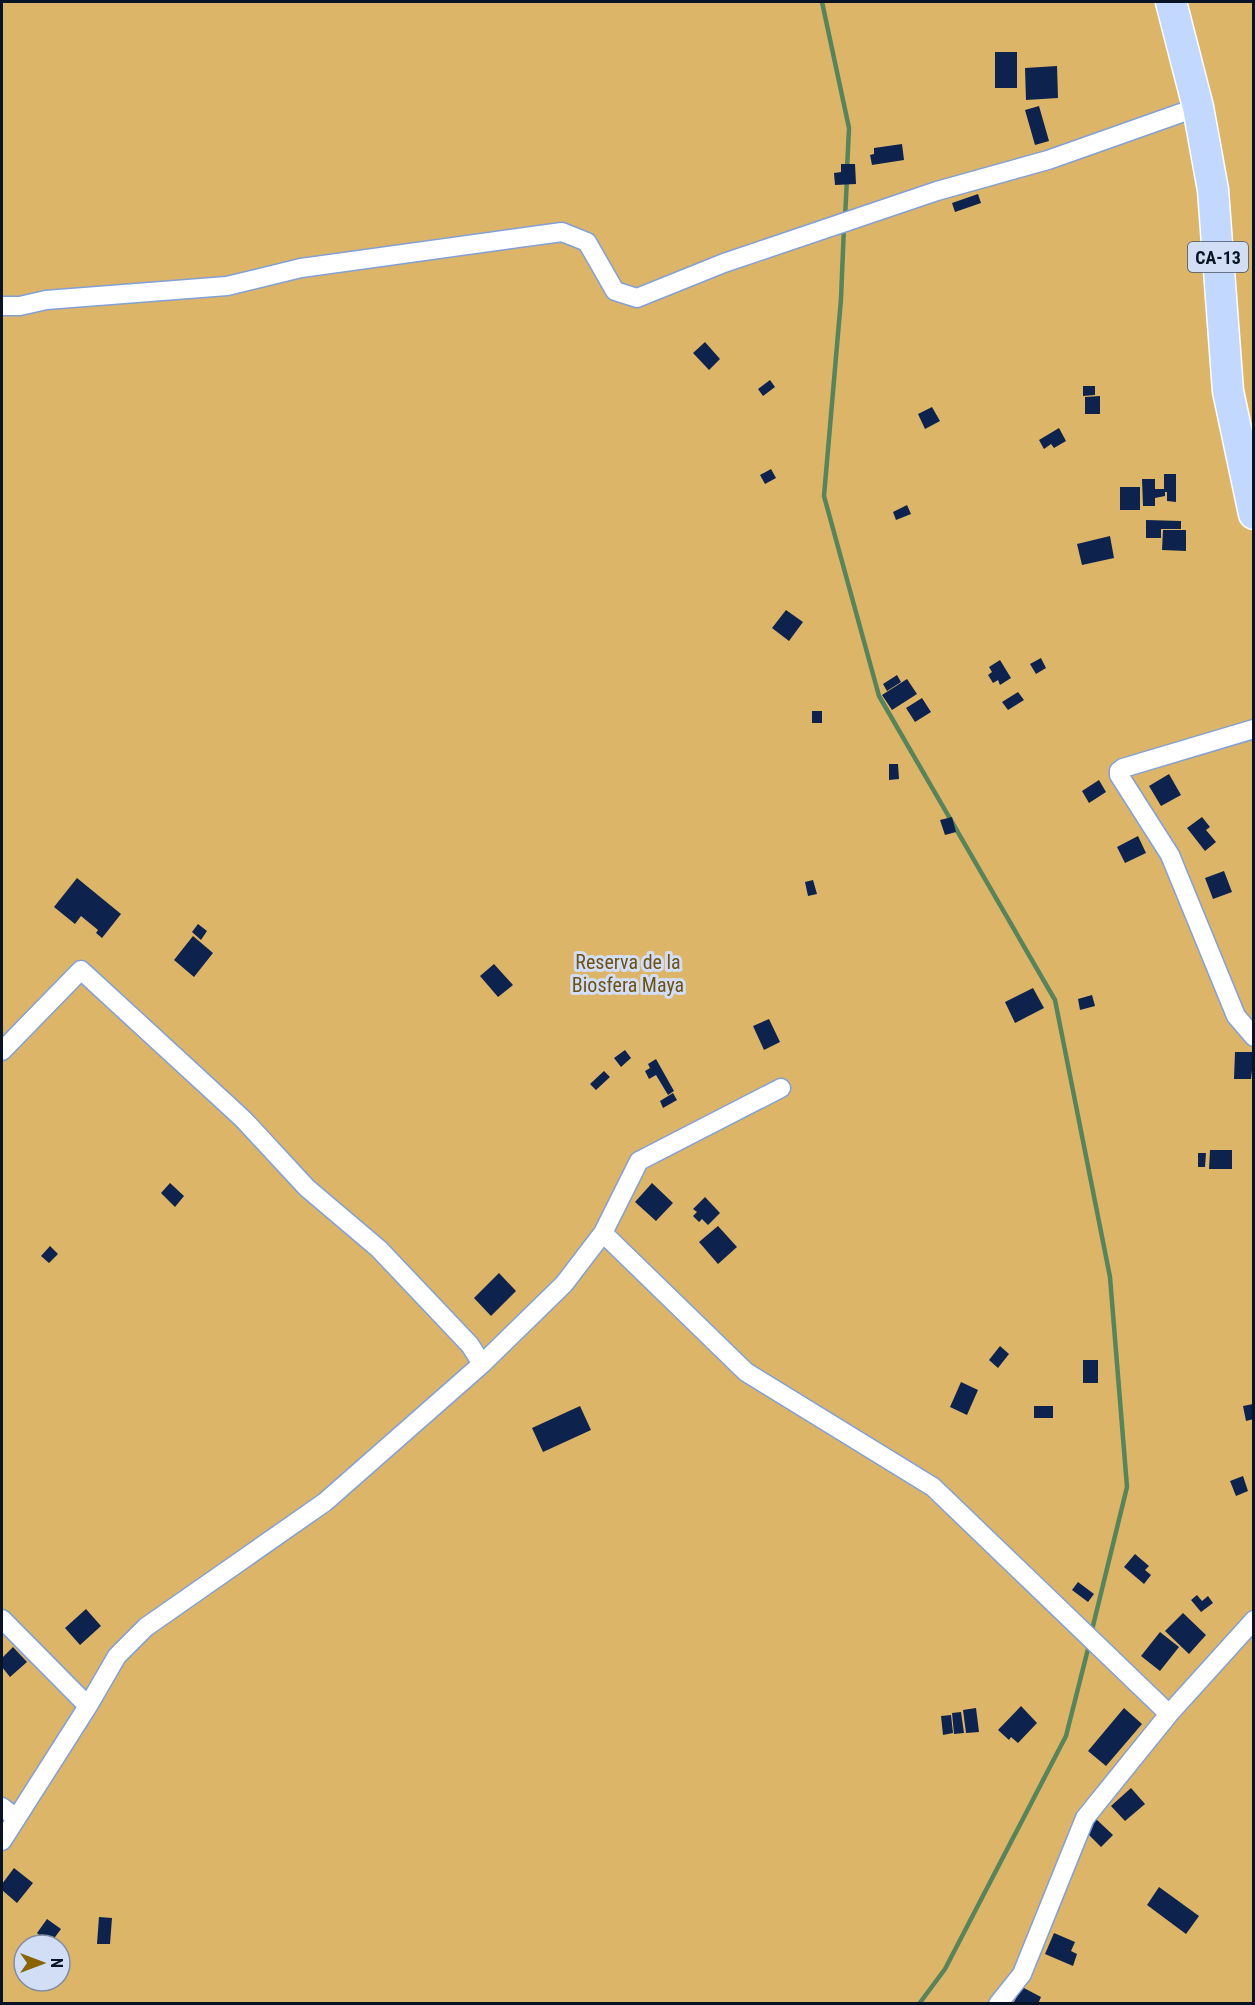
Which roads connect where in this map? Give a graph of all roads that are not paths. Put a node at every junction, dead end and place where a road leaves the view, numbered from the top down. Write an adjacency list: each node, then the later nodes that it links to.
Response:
1 (1171, 2): 2 (highway, CA-13)
2 (1198, 108): 3 (street); 4 (highway, CA-13)
3 (2, 306)
4 (1254, 514)
5 (1254, 729): 6 (street)
6 (1254, 1037)
7 (2, 1051): 10 (street)
8 (781, 1088): 9 (street)
9 (603, 1233): 10 (street); 14 (street)
10 (482, 1364): 13 (street)
11 (2, 1619): 13 (street)
12 (1254, 1620): 14 (street)
13 (88, 1706): 15 (street)
14 (1169, 1714): 17 (street)
15 (9, 1813): 16 (street)
16 (2, 1841)
17 (998, 2004)

